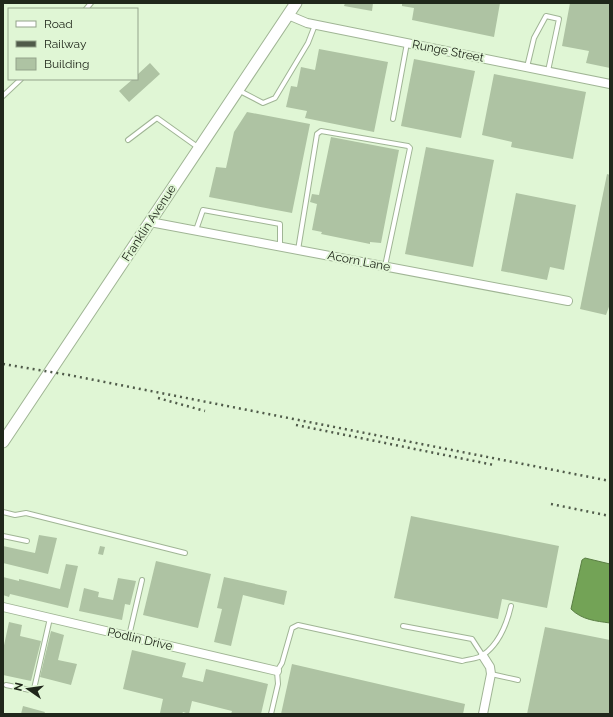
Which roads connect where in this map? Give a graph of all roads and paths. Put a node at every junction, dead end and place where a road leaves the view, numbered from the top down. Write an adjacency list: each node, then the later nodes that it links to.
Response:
1 (296, 3): 2 (main road, Franklin Avenue)
2 (288, 15): 3 (street, Runge Street); 9 (main road, Franklin Avenue)
3 (315, 25): 4 (street, Runge Street); 9 (lane)
4 (407, 43): 5 (street, Runge Street); 11 (lane)
5 (527, 67): 6 (street, Runge Street); 6 (lane)
6 (548, 72): 8 (street, Runge Street)
7 (20, 80): 10 (lane)
8 (610, 84)
9 (238, 90): 13 (main road, Franklin Avenue)
10 (3, 96)
11 (392, 119)
12 (128, 140): 13 (lane)
13 (199, 148): 14 (main road, Franklin Avenue)
14 (150, 222): 15 (street, Acorn Lane); 20 (main road, Franklin Avenue)
15 (196, 230): 16 (street, Acorn Lane); 16 (lane)
16 (280, 246): 17 (street, Acorn Lane)
17 (298, 250): 18 (street, Acorn Lane); 18 (lane)
18 (385, 266): 19 (street, Acorn Lane)
19 (568, 301)
20 (3, 442)
21 (3, 512): 24 (lane)
22 (3, 536): 23 (lane)
23 (27, 541)
24 (185, 553)
25 (142, 580): 30 (lane)
26 (511, 606): 31 (lane)
27 (3, 607): 28 (street, Podlin Drive)
28 (50, 618): 30 (street, Podlin Drive); 35 (lane)
29 (403, 626): 31 (lane)
30 (129, 636): 32 (street, Podlin Drive)
31 (482, 656): 32 (lane); 33 (street)
32 (277, 670): 36 (lane)
33 (491, 674): 34 (lane); 37 (street)
34 (518, 680)
35 (6, 685)
36 (271, 714)
37 (483, 714)

